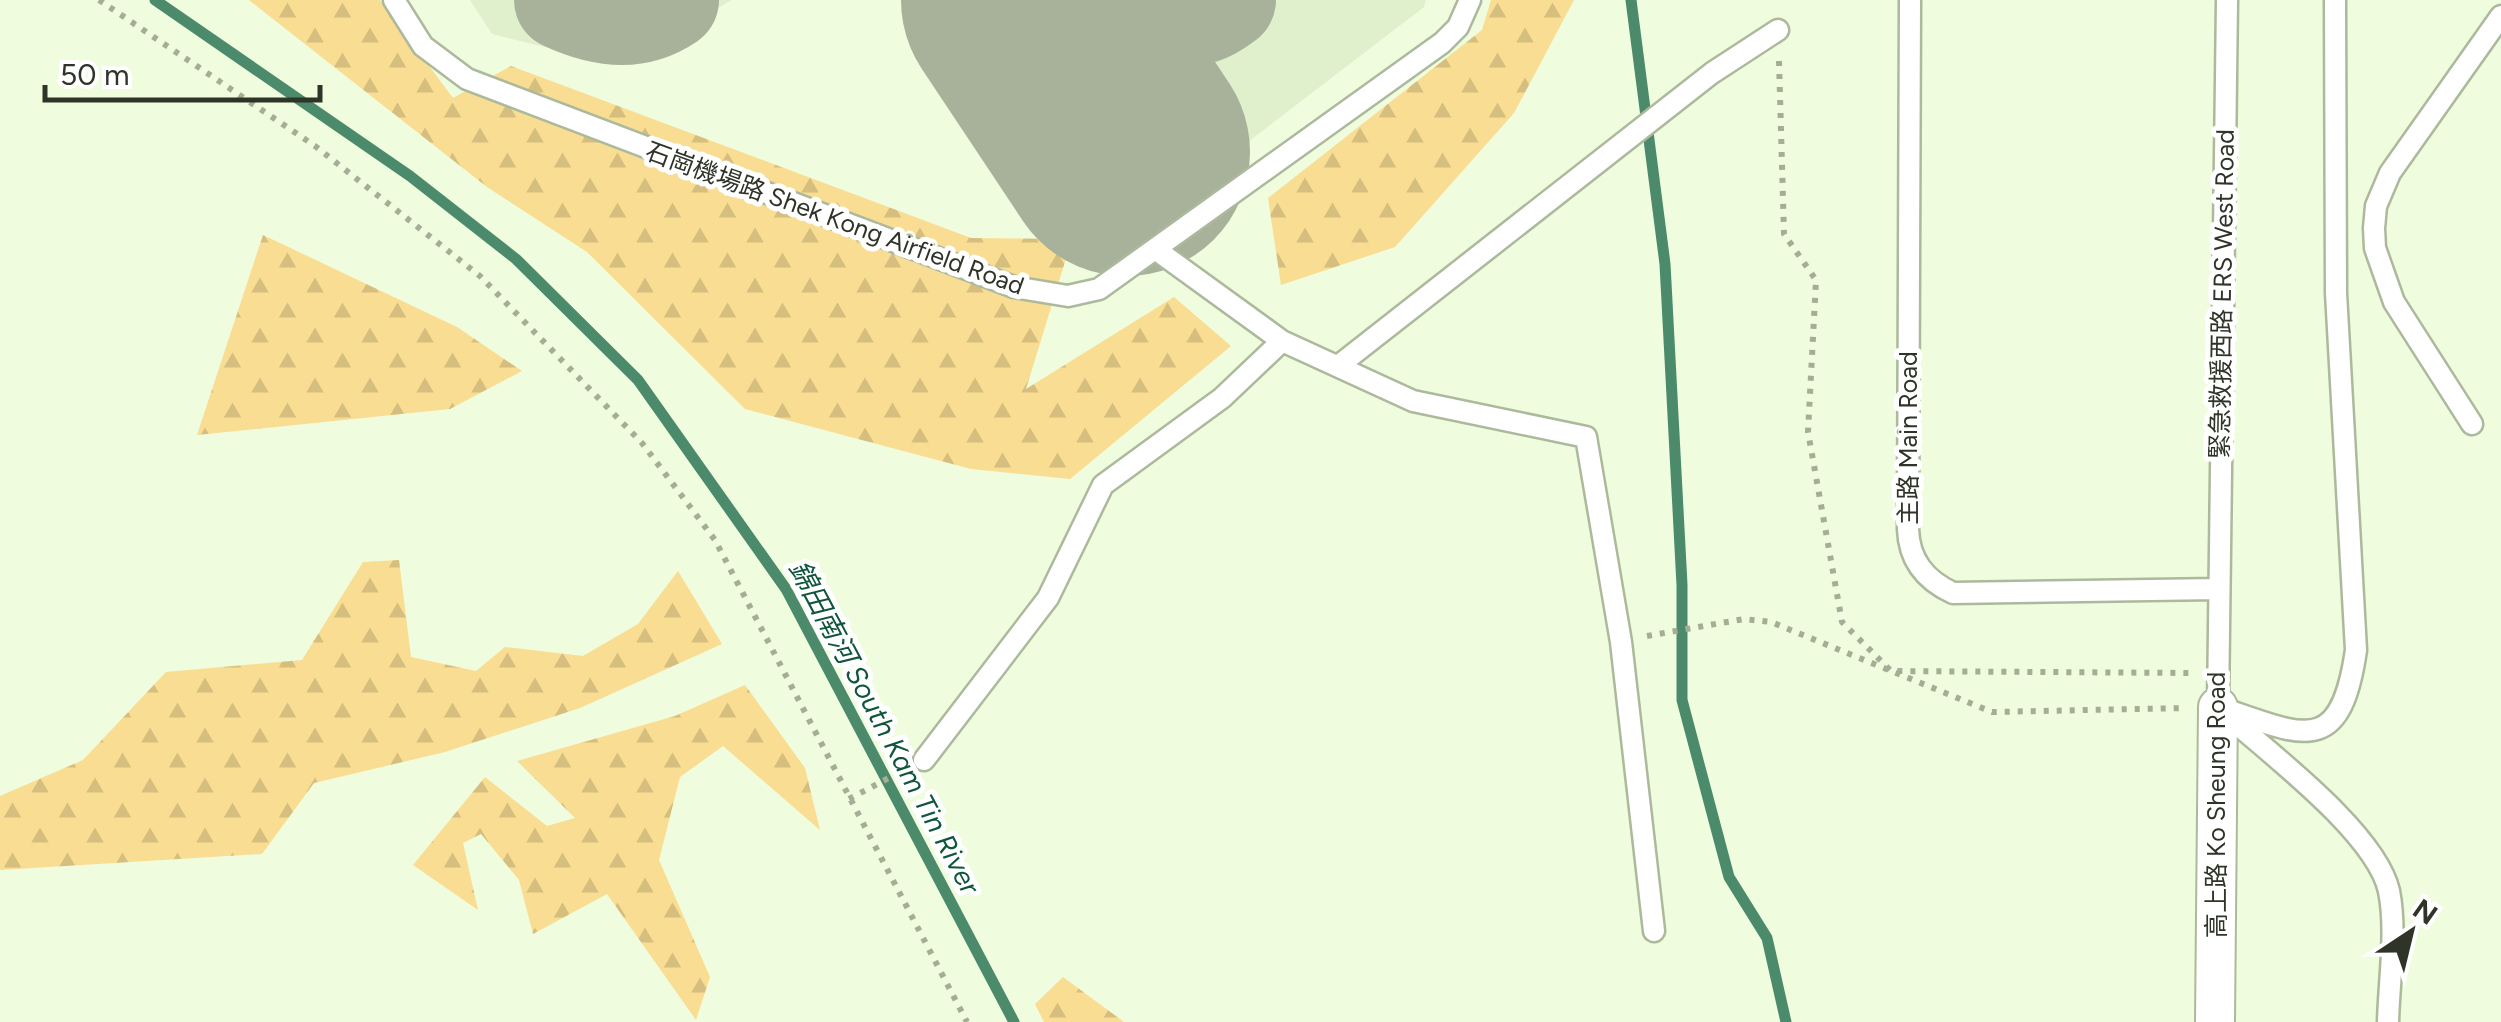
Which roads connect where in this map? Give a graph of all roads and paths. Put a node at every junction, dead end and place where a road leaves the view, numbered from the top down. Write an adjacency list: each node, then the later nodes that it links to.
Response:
1 (99, 0): 17 (path)
2 (394, 0): 9 (lane, 石崗機場路 Shek Kong Airfield Road)
3 (1470, 0): 9 (lane, 石崗機場路 Shek Kong Airfield Road)
4 (1910, 0): 13 (lane, 主路 Main Road)
5 (2226, 0): 13 (lane, 緊急救援西路 ERS West Road)
6 (2335, 0): 15 (lane)
7 (2501, 16): 12 (lane)
8 (1778, 30): 11 (lane)
9 (1155, 249): 10 (lane)
10 (1282, 341): 11 (lane); 16 (lane)
11 (1338, 366): 18 (lane)
12 (2472, 424)
13 (2217, 589): 15 (lane, 高上路 Ko Sheung Road)
14 (1662, 633): 15 (path)
15 (2218, 707): 20 (street, 高上路 Ko Sheung Road); 21 (lane)
16 (924, 760): 17 (path)
17 (849, 798): 19 (path)
18 (1654, 931)
19 (967, 1022)
20 (2215, 1022)
21 (2388, 1022)

